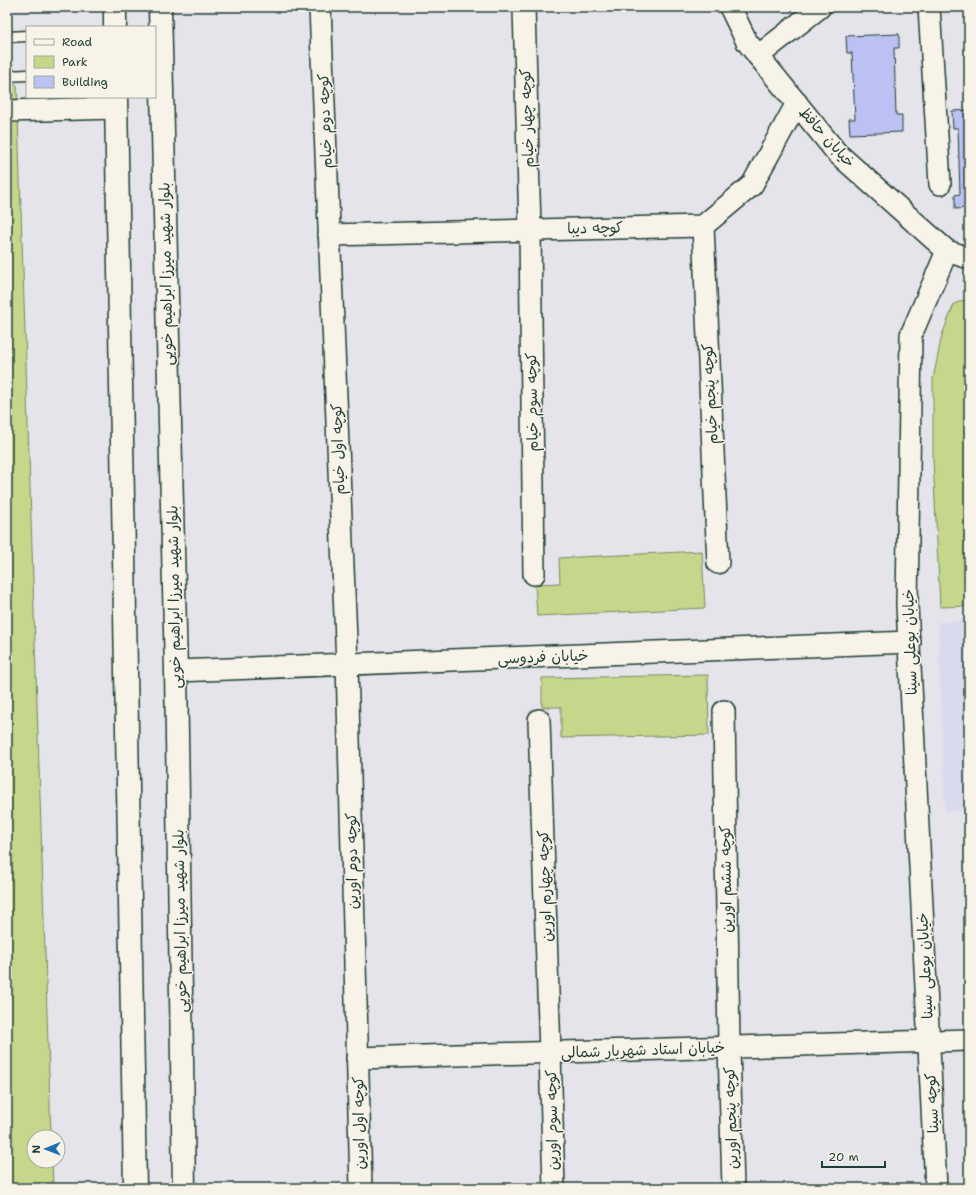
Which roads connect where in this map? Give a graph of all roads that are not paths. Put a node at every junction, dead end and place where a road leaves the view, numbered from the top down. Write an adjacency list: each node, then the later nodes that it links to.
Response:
1 (115, 7): 8 (main road)
2 (160, 7): 27 (main road, بلوار شهید میرزا ابراهیم خویی)
3 (320, 7): 20 (street, کوچه دوم خیام)
4 (524, 7): 19 (street, کوچه چهار خیام)
5 (730, 7): 11 (street, خیابان حافظ)
6 (820, 7): 11 (street)
7 (929, 7): 17 (street)
8 (115, 26)
9 (26, 36): 10 (lane)
10 (7, 37)
11 (758, 56): 15 (street, خیابان حافظ)
12 (26, 75): 13 (lane)
13 (7, 76)
14 (116, 103): 16 (street); 35 (main road)
15 (797, 103): 18 (street); 21 (street, خیابان حافظ)
16 (7, 111)
17 (940, 184)
18 (703, 226): 19 (street, کوچه دیبا); 23 (street, کوچه پنجم خیام)
19 (530, 230): 20 (street, کوچه دیبا); 24 (street, کوچه سوم خیام)
20 (329, 235): 26 (street, کوچه اول خیام)
21 (947, 250): 22 (street, خیابان حافظ); 25 (street, خیابان بوعلی سینا)
22 (969, 258)
23 (718, 563)
24 (534, 574)
25 (910, 642): 26 (street, خیابان فردوسی); 31 (street, خیابان بوعلی سینا)
26 (347, 664): 27 (street, خیابان فردوسی); 34 (street, کوچه دوم اورین)
27 (176, 671): 36 (main road, بلوار شهید میرزا ابراهیم خویی)
28 (724, 711): 32 (street, کوچه ششم اورین)
29 (539, 720): 33 (street, کوچه چهارم اورین)
30 (969, 1040): 31 (street, خیابان استاد شهریار شمالی)
31 (929, 1041): 32 (street, خیابان استاد شهریار شمالی); 40 (street, کوچه سینا)
32 (728, 1047): 33 (street, خیابان استاد شهریار شمالی); 39 (street, کوچه پنجم اورین)
33 (550, 1053): 34 (street, خیابان استاد شهریار شمالی); 38 (street, کوچه سوم اورین)
34 (357, 1058): 37 (street, کوچه اول اورین)
35 (135, 1188)
36 (184, 1188)
37 (360, 1188)
38 (554, 1188)
39 (733, 1188)
40 (936, 1188)

